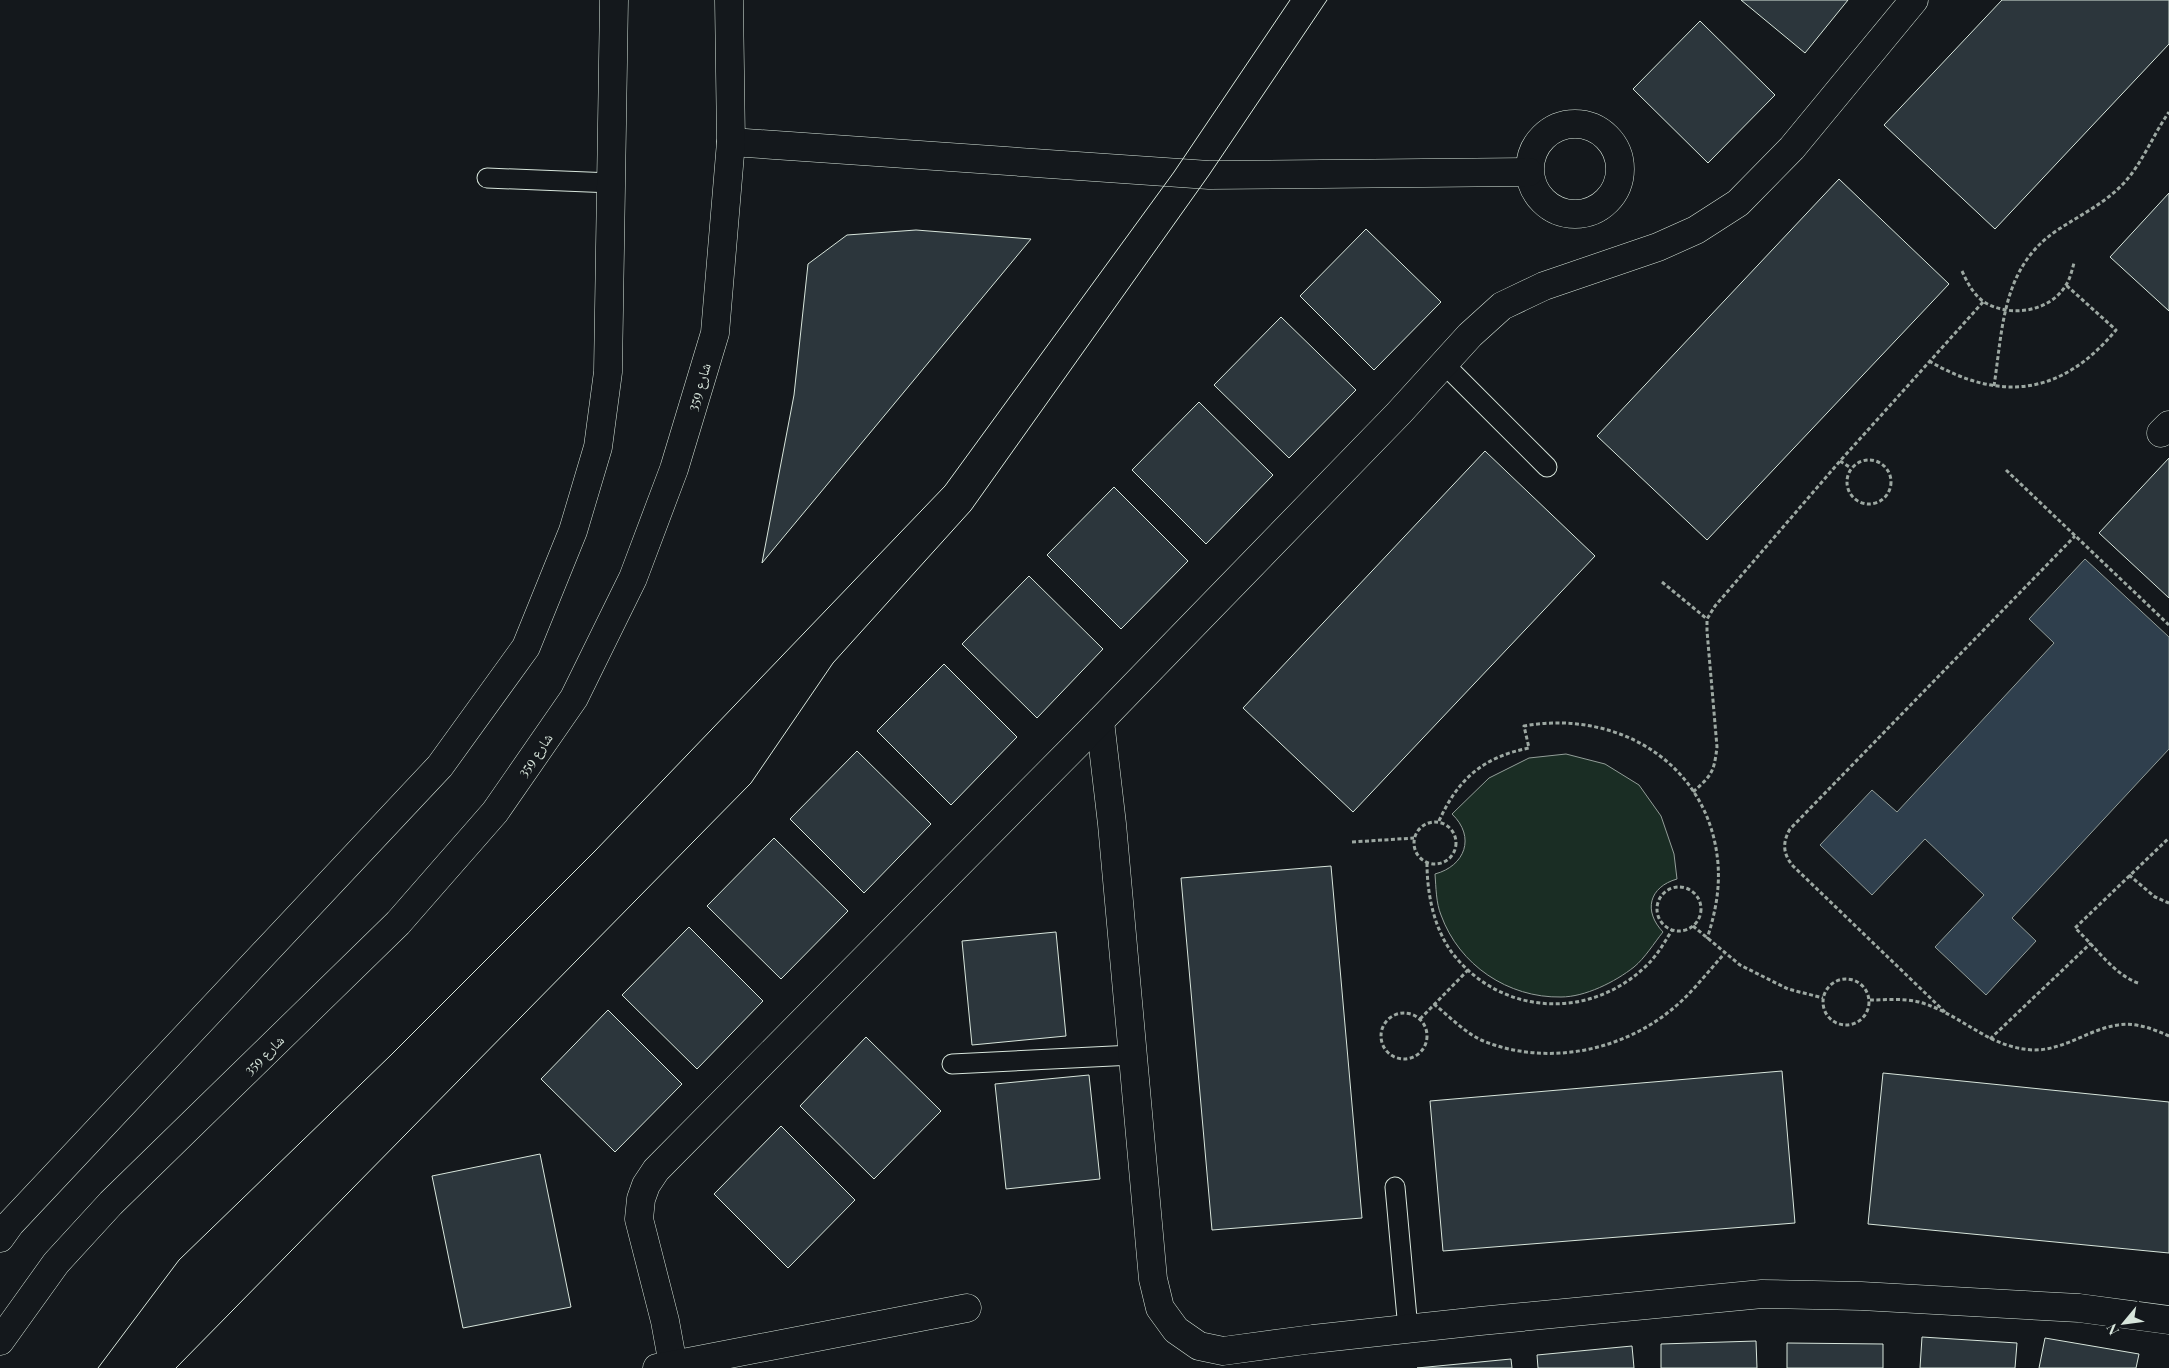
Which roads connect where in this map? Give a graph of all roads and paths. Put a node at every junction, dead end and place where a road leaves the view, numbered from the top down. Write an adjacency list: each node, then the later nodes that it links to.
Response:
1 (614, 0): 8 (street)
2 (729, 0): 5 (street, شارع 359)
3 (1914, 0): 15 (street)
4 (2169, 112): 13 (path)
5 (732, 142): 6 (street); 55 (street, شارع 359)
6 (1529, 172)
7 (487, 178): 8 (lane)
8 (612, 183): 51 (street)
9 (2074, 263): 11 (path)
10 (1962, 271): 12 (path)
11 (2066, 285): 13 (path); 16 (path)
12 (1984, 301): 13 (path); 14 (path)
13 (2005, 310): 16 (path)
14 (1929, 361): 16 (path); 17 (path)
15 (1443, 363): 18 (lane); 25 (street)
16 (1994, 386)
17 (1840, 461): 19 (path); 23 (path)
18 (1547, 467)
19 (1851, 468): 19 (path)
20 (2006, 470): 21 (path)
21 (2075, 536): 24 (path); 44 (path)
22 (1662, 582): 23 (path)
23 (1707, 620): 26 (path)
24 (2169, 625)
25 (1100, 721): 48 (street); 56 (street)
26 (1693, 792): 27 (path); 36 (path)
27 (1439, 822): 28 (path); 31 (path)
28 (1414, 838): 30 (path); 31 (path)
29 (2169, 838): 32 (path)
30 (1352, 842)
31 (1427, 863): 39 (path)
32 (2129, 875): 33 (path); 37 (path)
33 (2169, 903)
34 (1694, 926): 35 (path); 35 (path); 36 (path)
35 (1672, 930): 39 (path)
36 (1707, 939): 38 (path)
37 (2091, 943): 40 (path); 47 (path)
38 (1724, 954): 41 (path); 43 (path)
39 (1468, 970): 43 (path)
40 (2138, 983)
41 (1823, 998): 42 (path); 42 (path)
42 (1870, 1000): 44 (path)
43 (1434, 1004): 45 (path)
44 (1945, 1012): 47 (path)
45 (1420, 1019): 45 (path)
46 (2169, 1036): 47 (path)
47 (1989, 1039)
48 (1133, 1055): 49 (lane); 54 (street)
49 (952, 1064)
50 (1395, 1186): 54 (lane)
51 (3, 1230)
52 (967, 1308): 56 (street)
53 (2169, 1320): 54 (street)
54 (1408, 1329)
55 (0, 1341)
56 (664, 1366)

